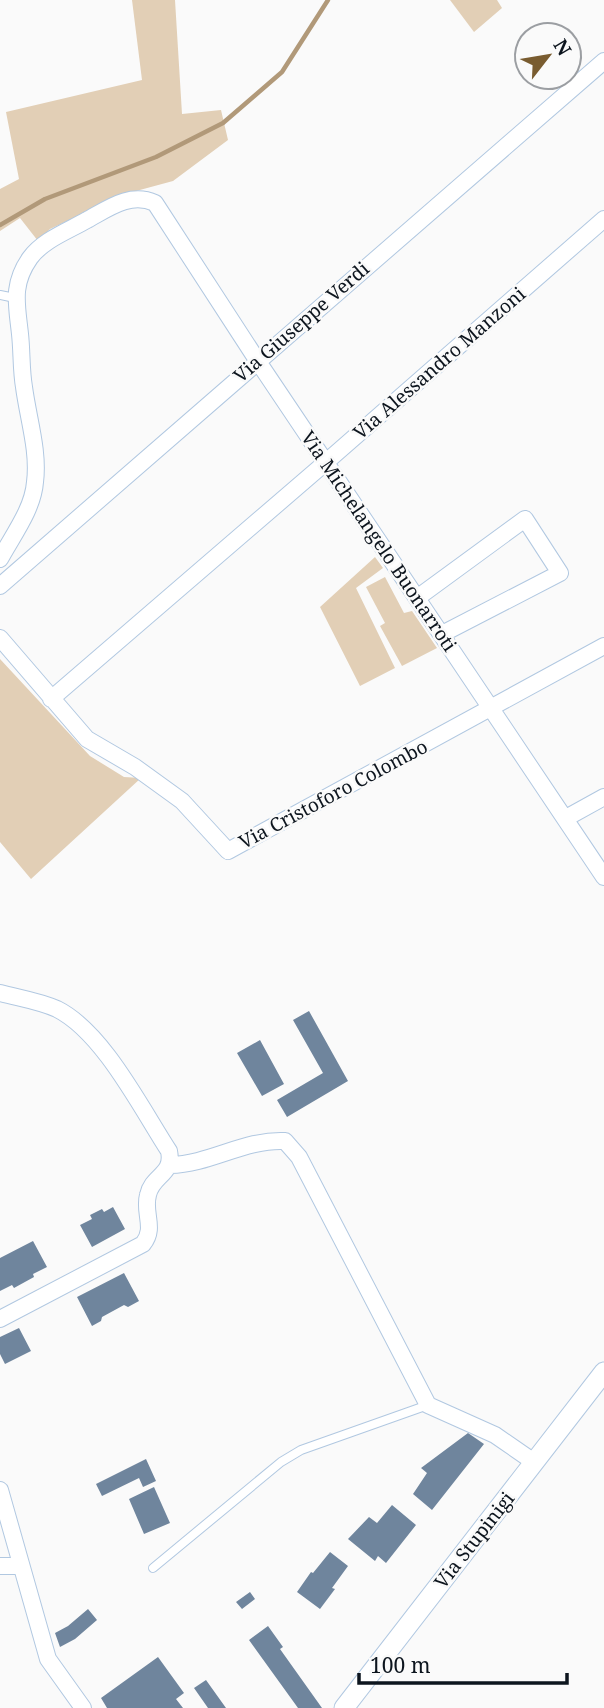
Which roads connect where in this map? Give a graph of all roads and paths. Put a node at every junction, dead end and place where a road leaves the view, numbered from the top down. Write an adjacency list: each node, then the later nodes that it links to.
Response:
1 (604, 61): 4 (street, Via Giuseppe Verdi)
2 (604, 219): 5 (street, Via Alessandro Manzoni)
3 (8, 297): 4 (street, Via Michelangelo Buonarroti); 6 (street)
4 (257, 360): 5 (street, Via Michelangelo Buonarroti); 7 (street, Via Giuseppe Verdi)
5 (326, 463): 8 (street, Via Michelangelo Buonarroti); 12 (street, Via Alessandro Manzoni)
6 (0, 559)
7 (0, 586)
8 (417, 598): 9 (street, Via Michelangelo Buonarroti); 9 (street)
9 (442, 634): 13 (street, Via Michelangelo Buonarroti)
10 (0, 638): 12 (street, Via Cristoforo Colombo)
11 (604, 646): 13 (street, Via Cristoforo Colombo)
12 (51, 699): 13 (street, Via Cristoforo Colombo)
13 (492, 708): 15 (street, Via Michelangelo Buonarroti)
14 (604, 797): 15 (street)
15 (566, 818): 16 (street, Via Michelangelo Buonarroti)
16 (604, 877)
17 (0, 993): 18 (street)
18 (170, 1165): 19 (street); 21 (street)
19 (0, 1319)
20 (604, 1372): 22 (street, Via Stupinigi)
21 (428, 1405): 22 (street); 26 (lane)
22 (534, 1462): 28 (street, Via Stupinigi)
23 (0, 1490): 25 (street)
24 (0, 1566): 25 (street)
25 (21, 1566): 27 (street)
26 (153, 1568)
27 (80, 1707)
28 (344, 1708)

